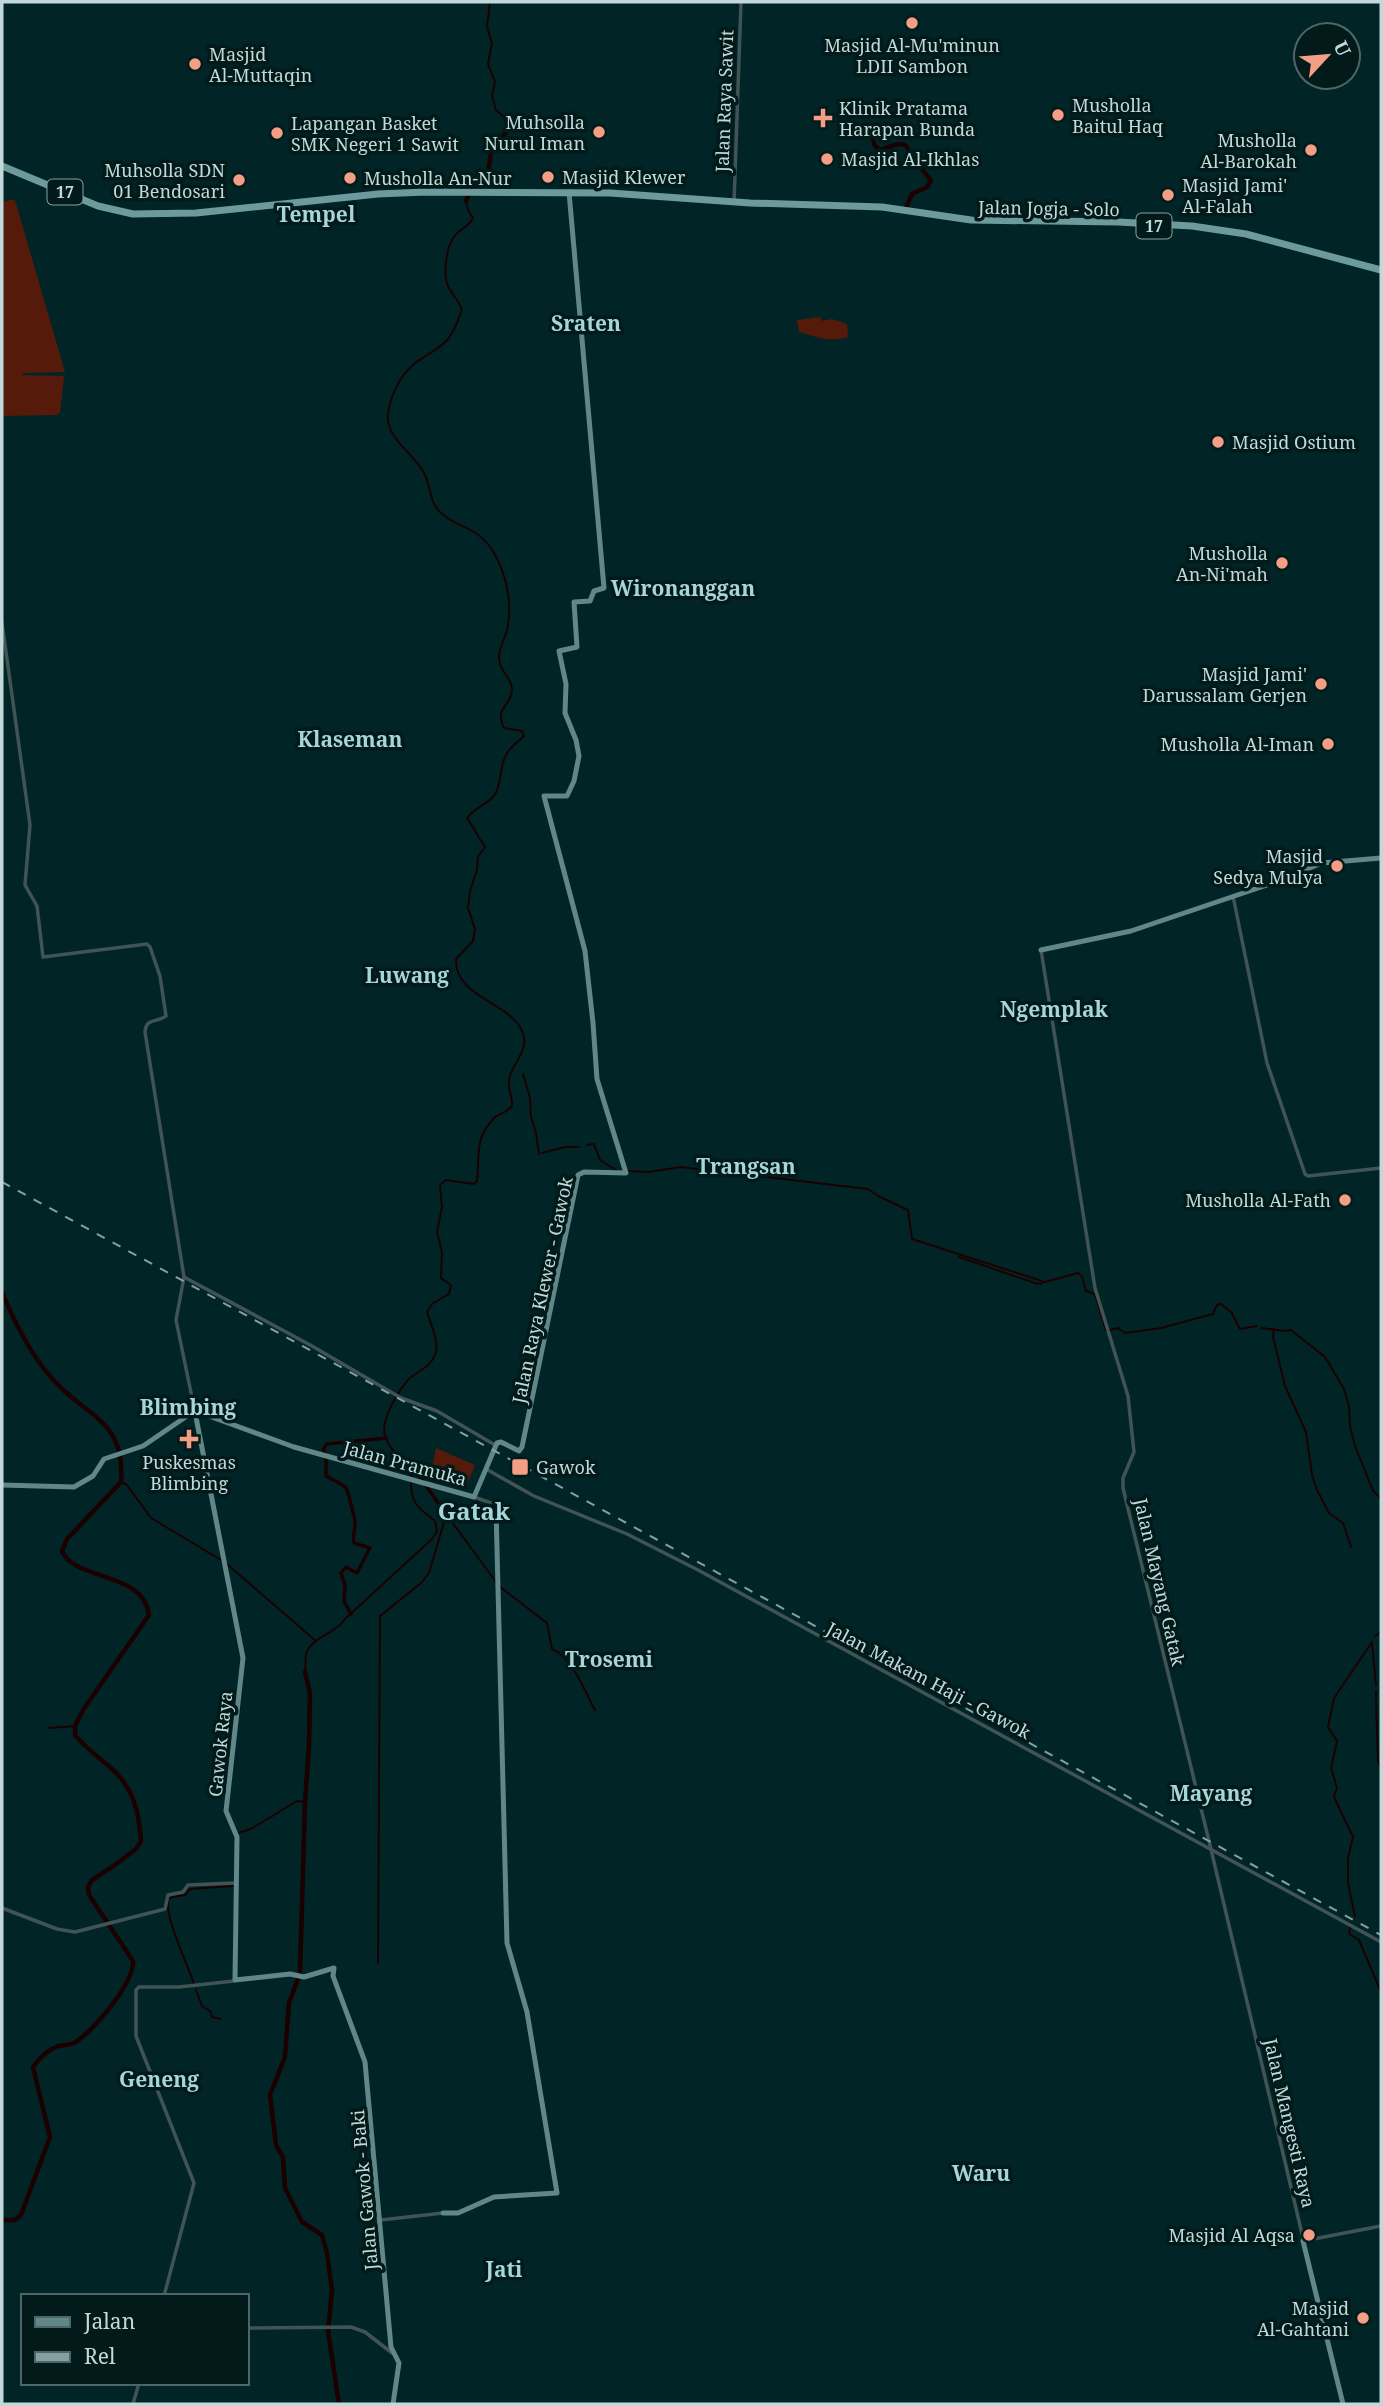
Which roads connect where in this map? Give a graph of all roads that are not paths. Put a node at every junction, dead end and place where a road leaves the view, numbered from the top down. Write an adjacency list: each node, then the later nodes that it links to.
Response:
1 (741, 2): 4 (street, Jalan Raya Sawit)
2 (2, 168): 3 (highway, 17)
3 (569, 194): 4 (highway, 17); 13 (main road, Jalan Raya Klewer - Gawok)
4 (734, 203): 5 (highway, Jalan Jogja - Solo / 17)
5 (1381, 272)
6 (2, 624): 11 (street)
7 (1381, 858): 8 (main road)
8 (1234, 899): 9 (main road); 10 (street)
9 (1041, 950): 19 (street, Jalan Mayang Gatak)
10 (1381, 1168)
11 (184, 1277): 12 (street); 13 (street)
12 (195, 1412): 15 (main road); 16 (main road, Jalan Pramuka); 21 (main road, Gawok Raya)
13 (495, 1444): 14 (main road)
14 (485, 1469): 16 (main road); 18 (street, Jalan Makam Haji - Gawok)
15 (2, 1486)
16 (474, 1497): 17 (street)
17 (496, 1509): 27 (main road)
18 (1205, 1846): 19 (street, Jalan Makam Haji - Gawok); 20 (street)
19 (1211, 1849): 20 (street, Jalan Mangesti Raya); 23 (street, Jalan Makam Haji - Gawok)
20 (1213, 1856): 30 (street, Jalan Mangesti Raya)
21 (235, 1884): 22 (street); 26 (main road, Gawok Raya)
22 (2, 1908)
23 (1381, 1942)
24 (324, 1971): 25 (main road); 25 (main road); 26 (main road)
25 (333, 1976): 28 (main road, Jalan Gawok - Baki)
26 (235, 1980): 31 (street)
27 (442, 2213): 28 (street)
28 (381, 2220): 33 (main road, Jalan Gawok - Baki)
29 (1381, 2226): 30 (street)
30 (1303, 2241): 37 (main road, Jalan Mangesti Raya)
31 (165, 2294)
32 (248, 2328): 33 (street)
33 (394, 2354): 36 (main road, Jalan Gawok - Baki)
34 (138, 2385): 35 (street)
35 (133, 2404)
36 (393, 2404)
37 (1343, 2404)

